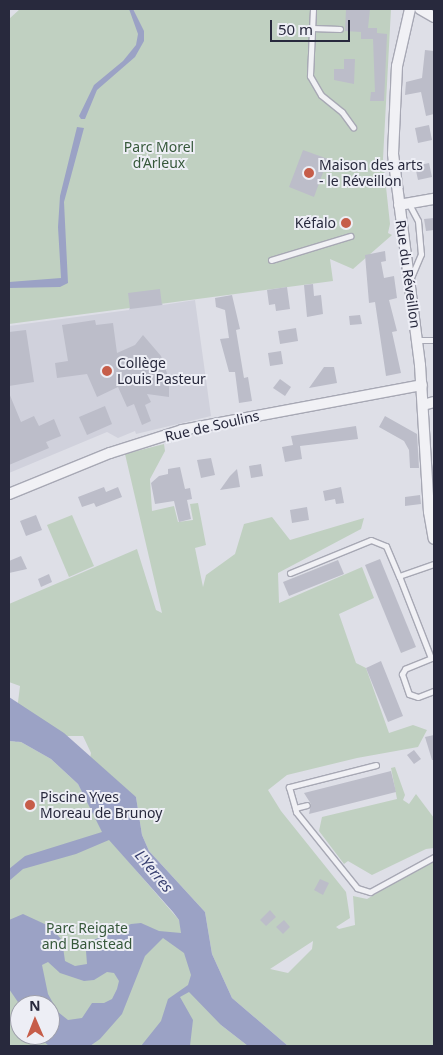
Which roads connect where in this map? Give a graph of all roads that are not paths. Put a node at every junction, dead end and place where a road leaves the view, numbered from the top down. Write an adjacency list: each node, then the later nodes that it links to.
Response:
1 (313, 9): 5 (lane)
2 (410, 9): 9 (street, Rue du Réveillon)
3 (420, 9): 4 (street)
4 (434, 17)
5 (312, 28): 6 (lane); 7 (lane)
6 (340, 29)
7 (353, 127)
8 (434, 199): 9 (street)
9 (404, 205): 12 (street, Rue du Réveillon); 12 (lane)
10 (350, 236): 11 (lane)
11 (271, 260)
12 (409, 280): 13 (street, Rue du Réveillon)
13 (417, 340): 14 (lane); 15 (street, Rue du Réveillon)
14 (434, 340)
15 (422, 385): 17 (street, Rue du Réveillon); 18 (street, Rue de Soulins)
16 (434, 402): 17 (street)
17 (423, 405): 19 (street, Rue du Réveillon)
18 (9, 494)
19 (434, 539)
20 (434, 564): 22 (lane)
21 (290, 574): 22 (lane)
22 (399, 576): 23 (lane)
23 (433, 658): 24 (lane)
24 (434, 691)
25 (376, 765): 27 (lane)
26 (307, 805): 27 (lane)
27 (295, 808): 28 (lane)
28 (434, 856)

